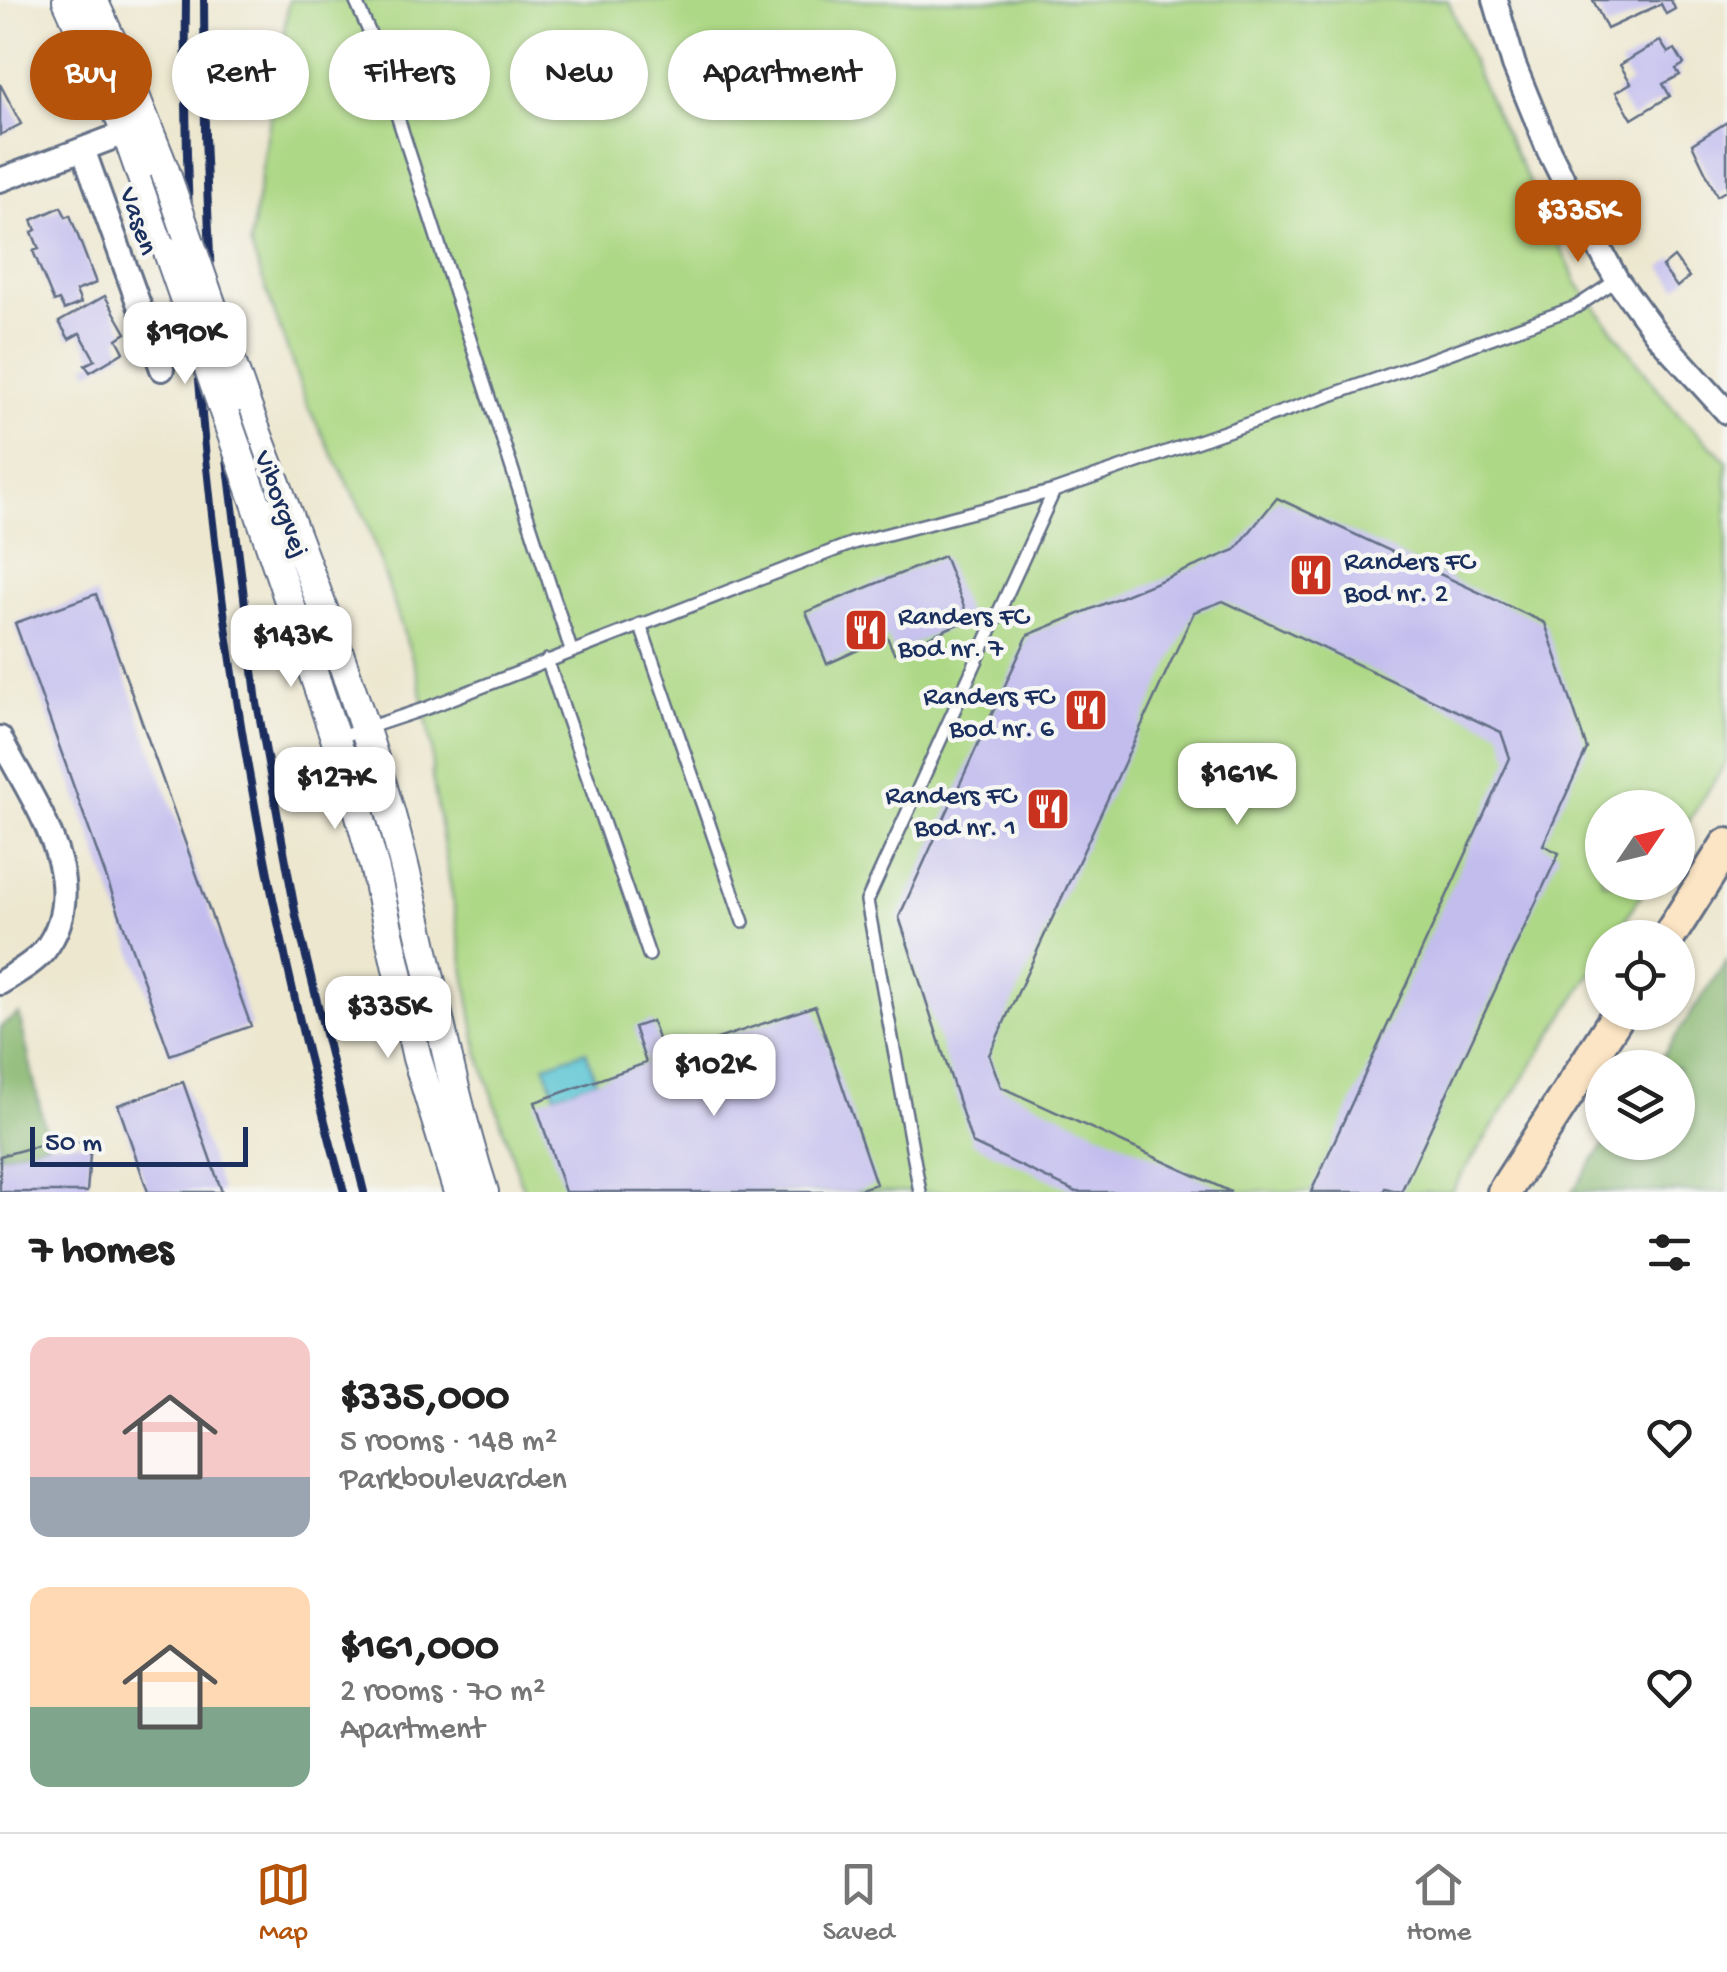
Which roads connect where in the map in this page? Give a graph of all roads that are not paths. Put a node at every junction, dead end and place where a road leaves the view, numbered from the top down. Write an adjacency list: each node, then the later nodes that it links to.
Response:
1 (67, 0): 5 (street, Viborgvej)
2 (93, 0): 5 (street, Viborgvej)
3 (354, 0): 13 (lane)
4 (1495, 0): 8 (street)
5 (137, 128): 6 (street); 15 (street, Viborgvej, bridge); 17 (street, Viborgvej, bridge)
6 (84, 149): 7 (street); 9 (street, Vasen)
7 (0, 180)
8 (1617, 280): 10 (street); 11 (lane)
9 (162, 369)
10 (1727, 412)
11 (1054, 491): 12 (lane); 26 (lane)
12 (640, 624): 13 (lane); 20 (lane)
13 (571, 650): 14 (lane)
14 (546, 660): 15 (lane); 21 (lane)
15 (365, 728): 17 (lane); 25 (street, Viborgvej)
16 (0, 738): 22 (street)
17 (337, 738): 24 (street, Viborgvej)
18 (1726, 848): 19 (main road)
19 (1680, 920)
20 (743, 922)
21 (649, 955)
22 (0, 983)
23 (1608, 1030): 27 (main road)
24 (458, 1192)
25 (484, 1192)
26 (920, 1192)
27 (1504, 1192)

